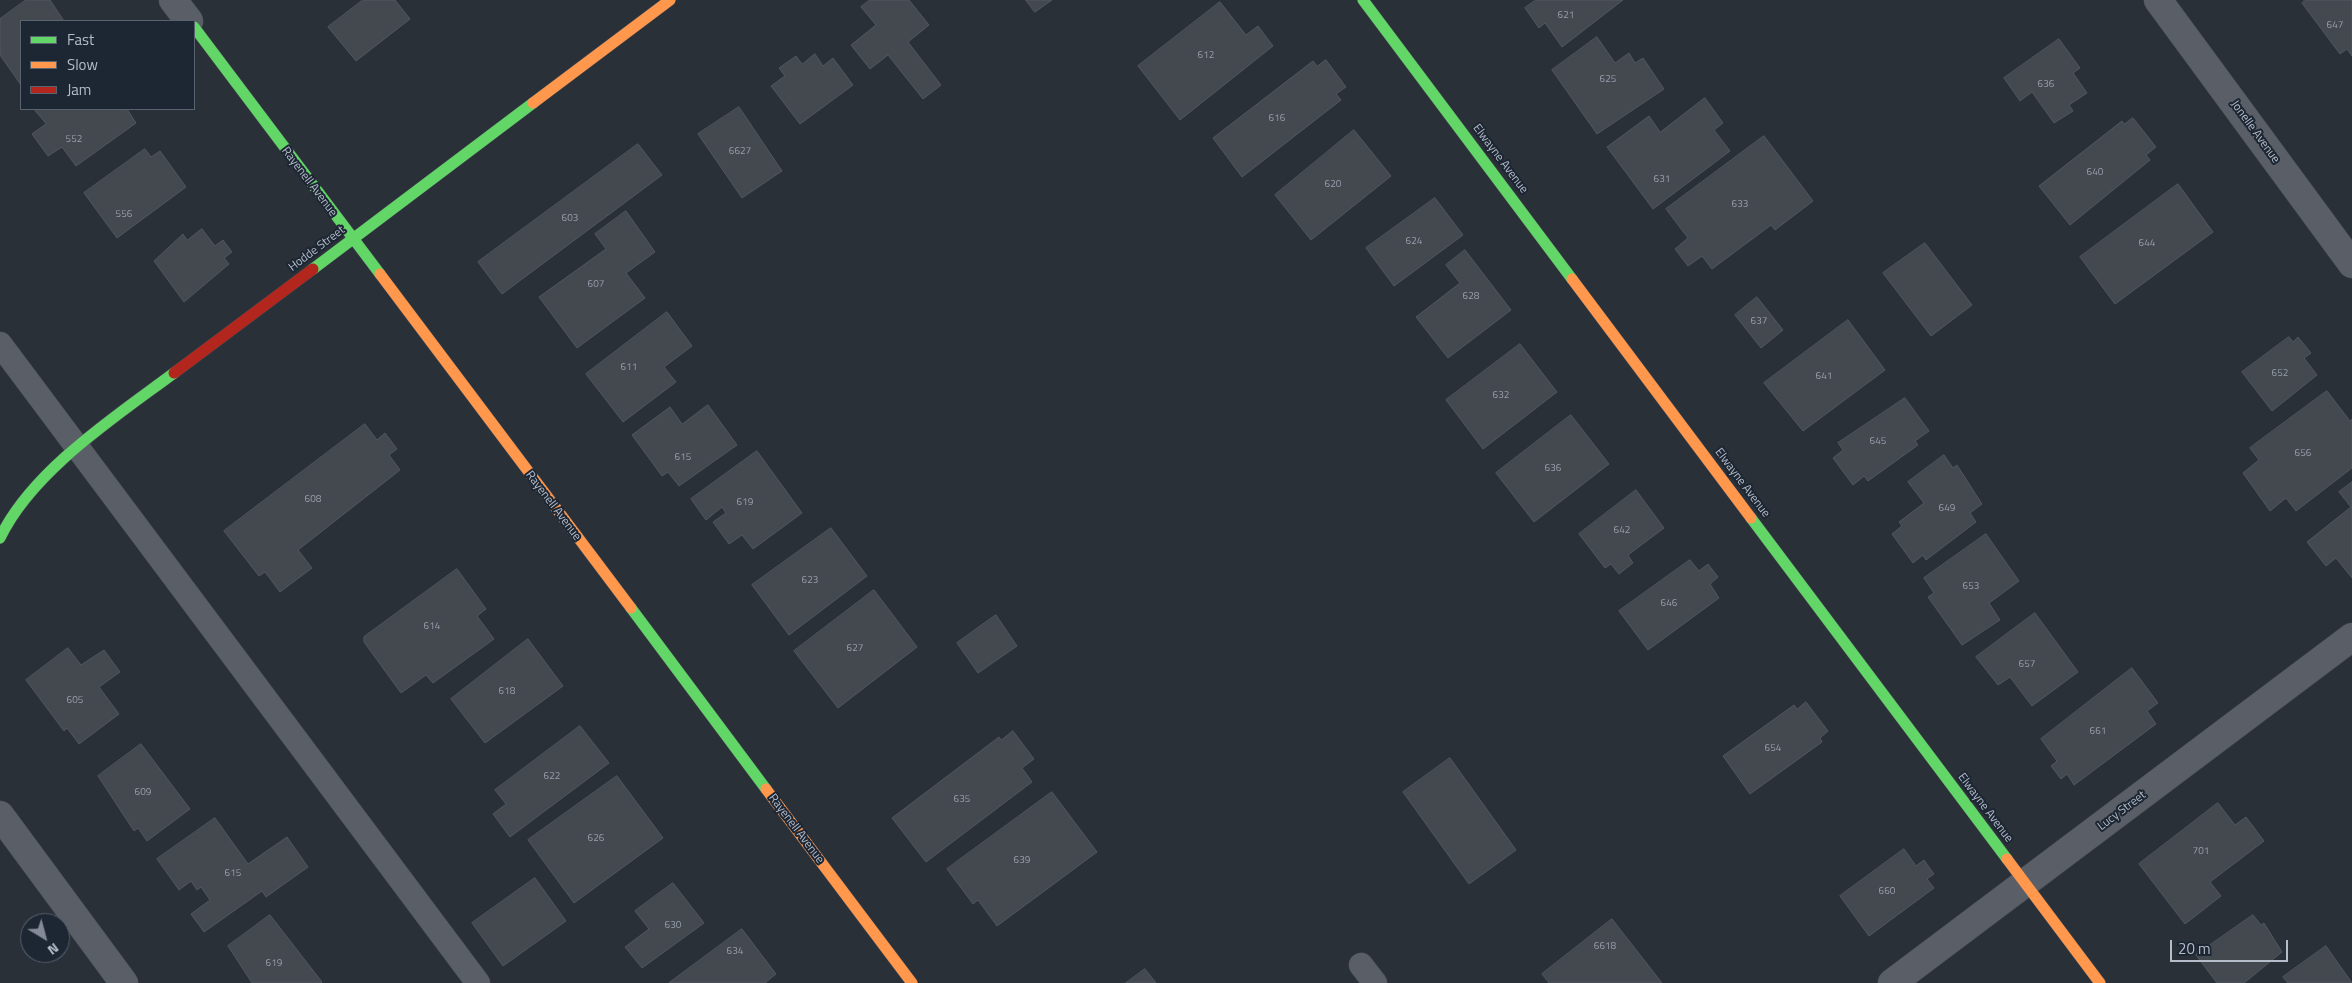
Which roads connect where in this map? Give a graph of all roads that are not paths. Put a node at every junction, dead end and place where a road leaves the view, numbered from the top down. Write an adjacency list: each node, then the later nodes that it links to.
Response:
1 (173, 0): 5 (street)
2 (670, 0): 7 (street, Hodde Street)
3 (1363, 0): 14 (street, Elwayne Avenue)
4 (2158, 0): 8 (street, Jonelle Avenue)
5 (188, 20)
6 (195, 29): 7 (street, Rayenell Avenue)
7 (352, 240): 10 (street, Hodde Street); 17 (street, Rayenell Avenue)
8 (2352, 264)
9 (0, 344): 10 (lane)
10 (75, 447): 11 (street, Hodde Street); 16 (lane)
11 (0, 538)
12 (2352, 637): 14 (street, Lucy Street)
13 (0, 816): 15 (street)
14 (2025, 884): 18 (street, Lucy Street); 19 (street, Elwayne Avenue)
15 (124, 983)
16 (478, 983)
17 (912, 983)
18 (1892, 983)
19 (2100, 983)

